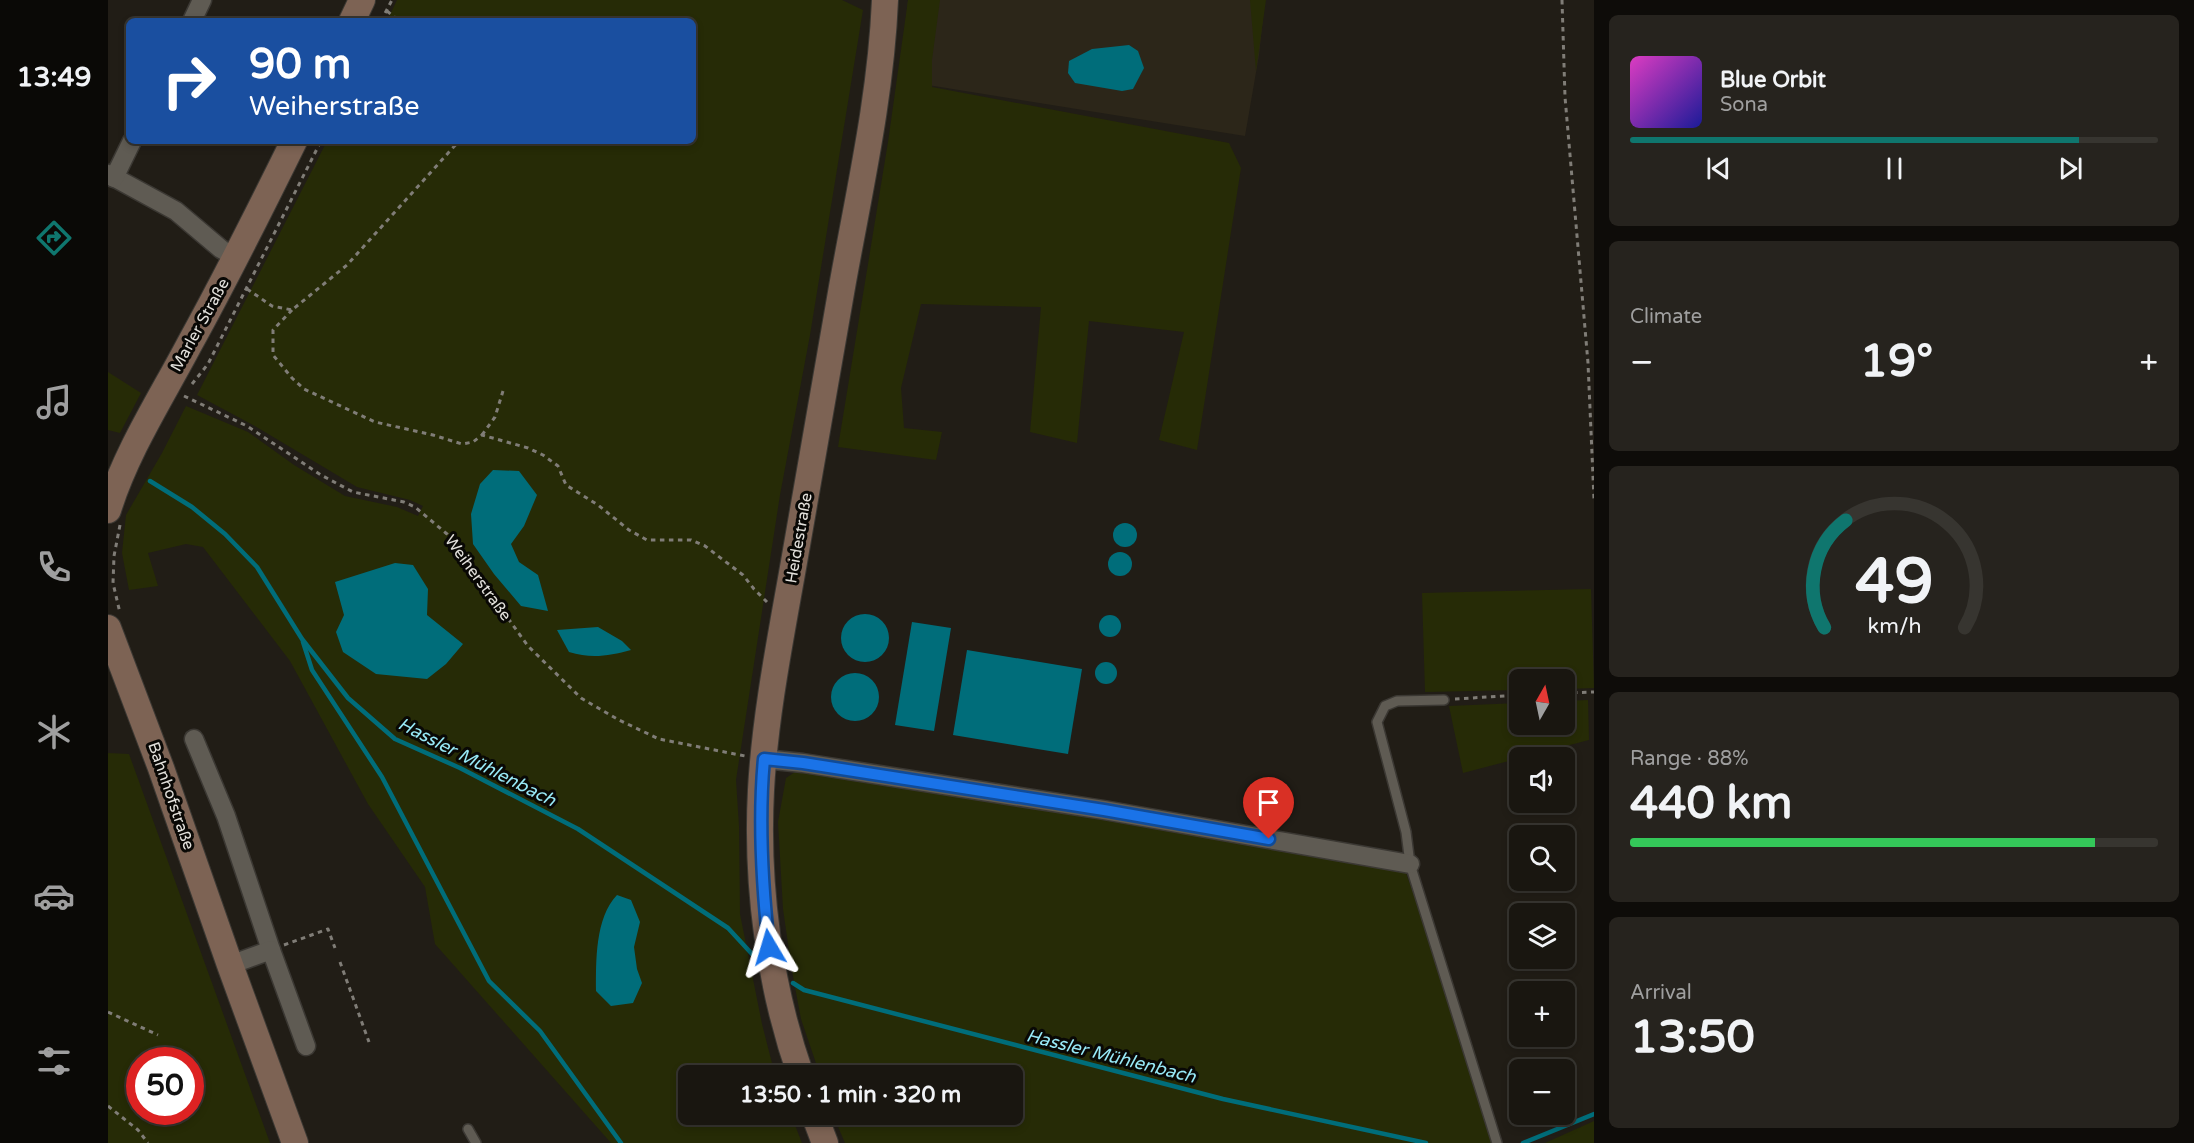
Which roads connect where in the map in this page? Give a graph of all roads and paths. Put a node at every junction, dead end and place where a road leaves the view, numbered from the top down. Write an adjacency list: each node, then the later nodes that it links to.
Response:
1 (202, 0): 7 (street)
2 (362, 0): 8 (main road)
3 (392, 0): 6 (path)
4 (885, 0): 23 (main road, Heidestraße)
5 (1562, 0): 21 (path)
6 (386, 11): 9 (path); 10 (path)
7 (193, 18)
8 (353, 18)
9 (382, 18)
10 (395, 18)
11 (130, 144): 15 (street)
12 (293, 144): 16 (main road, Marler Straße)
13 (320, 144): 17 (path)
14 (456, 144): 18 (path)
15 (111, 176): 16 (street)
16 (237, 258): 22 (main road, Marler Straße)
17 (248, 289): 18 (path); 30 (path, Weiherstraße)
18 (292, 310): 20 (path)
19 (503, 391): 20 (path)
20 (482, 435): 23 (path)
21 (1594, 500)
22 (114, 517): 24 (path)
23 (786, 609): 30 (main road, Heidestraße)
24 (114, 621): 35 (main road, Bahnhofstraße)
25 (1594, 692): 26 (path)
26 (1575, 693)
27 (1509, 696): 28 (path)
28 (1444, 699): 31 (lane)
29 (194, 740): 33 (street)
30 (756, 758): 31 (street); 40 (main road, Heidestraße)
31 (1410, 864): 48 (lane)
32 (335, 948): 33 (path)
33 (271, 950): 35 (street); 39 (street)
34 (340, 962): 38 (path)
35 (230, 965): 45 (main road, Bahnhofstraße)
36 (108, 1012): 37 (path)
37 (158, 1035)
38 (369, 1042)
39 (306, 1046)
40 (797, 1065)
41 (108, 1106): 44 (path)
42 (818, 1125): 47 (main road)
43 (468, 1129): 46 (lane)
44 (148, 1143)
45 (295, 1143)
46 (476, 1143)
47 (825, 1143)
48 (1496, 1143)

